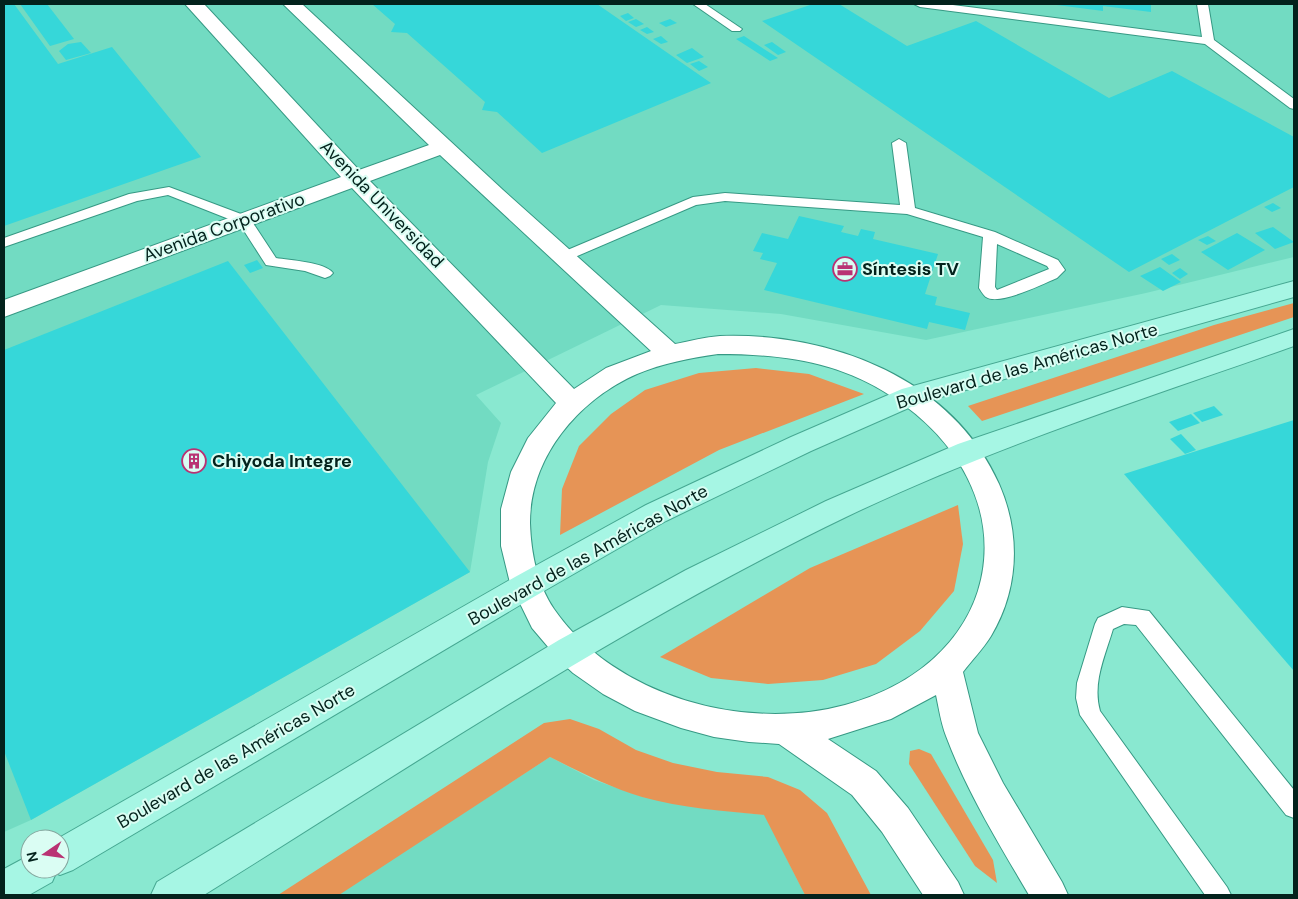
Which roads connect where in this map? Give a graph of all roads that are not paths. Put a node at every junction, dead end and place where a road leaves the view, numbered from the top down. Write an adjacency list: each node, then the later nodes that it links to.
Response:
1 (194, 4): 11 (street, Avenida Universidad)
2 (292, 4): 10 (street)
3 (698, 4): 6 (lane)
4 (920, 4): 7 (lane)
5 (1203, 4): 7 (lane)
6 (736, 30)
7 (1208, 41): 8 (lane)
8 (1294, 105)
9 (899, 143): 12 (lane)
10 (445, 146): 11 (street, Avenida Corporativo); 16 (street)
11 (356, 179): 13 (street, Avenida Corporativo); 23 (street, Avenida Universidad)
12 (908, 210): 14 (lane); 16 (lane)
13 (244, 220): 15 (lane); 17 (lane); 19 (street, Avenida Corporativo)
14 (990, 236): 14 (lane)
15 (4, 243)
16 (563, 256): 21 (street)
17 (325, 273)
18 (1294, 289): 22 (main road, Boulevard de las Américas Norte)
19 (4, 309)
20 (1294, 337): 24 (main road)
21 (669, 353): 22 (street); 23 (street)
22 (911, 396): 24 (street); 25 (main road, Boulevard de las Américas Norte)
23 (572, 403): 25 (street)
24 (968, 451): 26 (main road); 27 (street)
25 (526, 586): 26 (street); 30 (main road, Boulevard de las Américas Norte)
26 (570, 650): 28 (street); 33 (main road)
27 (946, 668): 28 (street); 35 (street)
28 (785, 729): 34 (street)
29 (1294, 807): 36 (lane)
30 (70, 851)
31 (22, 879): 32 (main road)
32 (4, 889)
33 (170, 895)
34 (945, 895)
35 (1049, 895)
36 (1219, 895)

